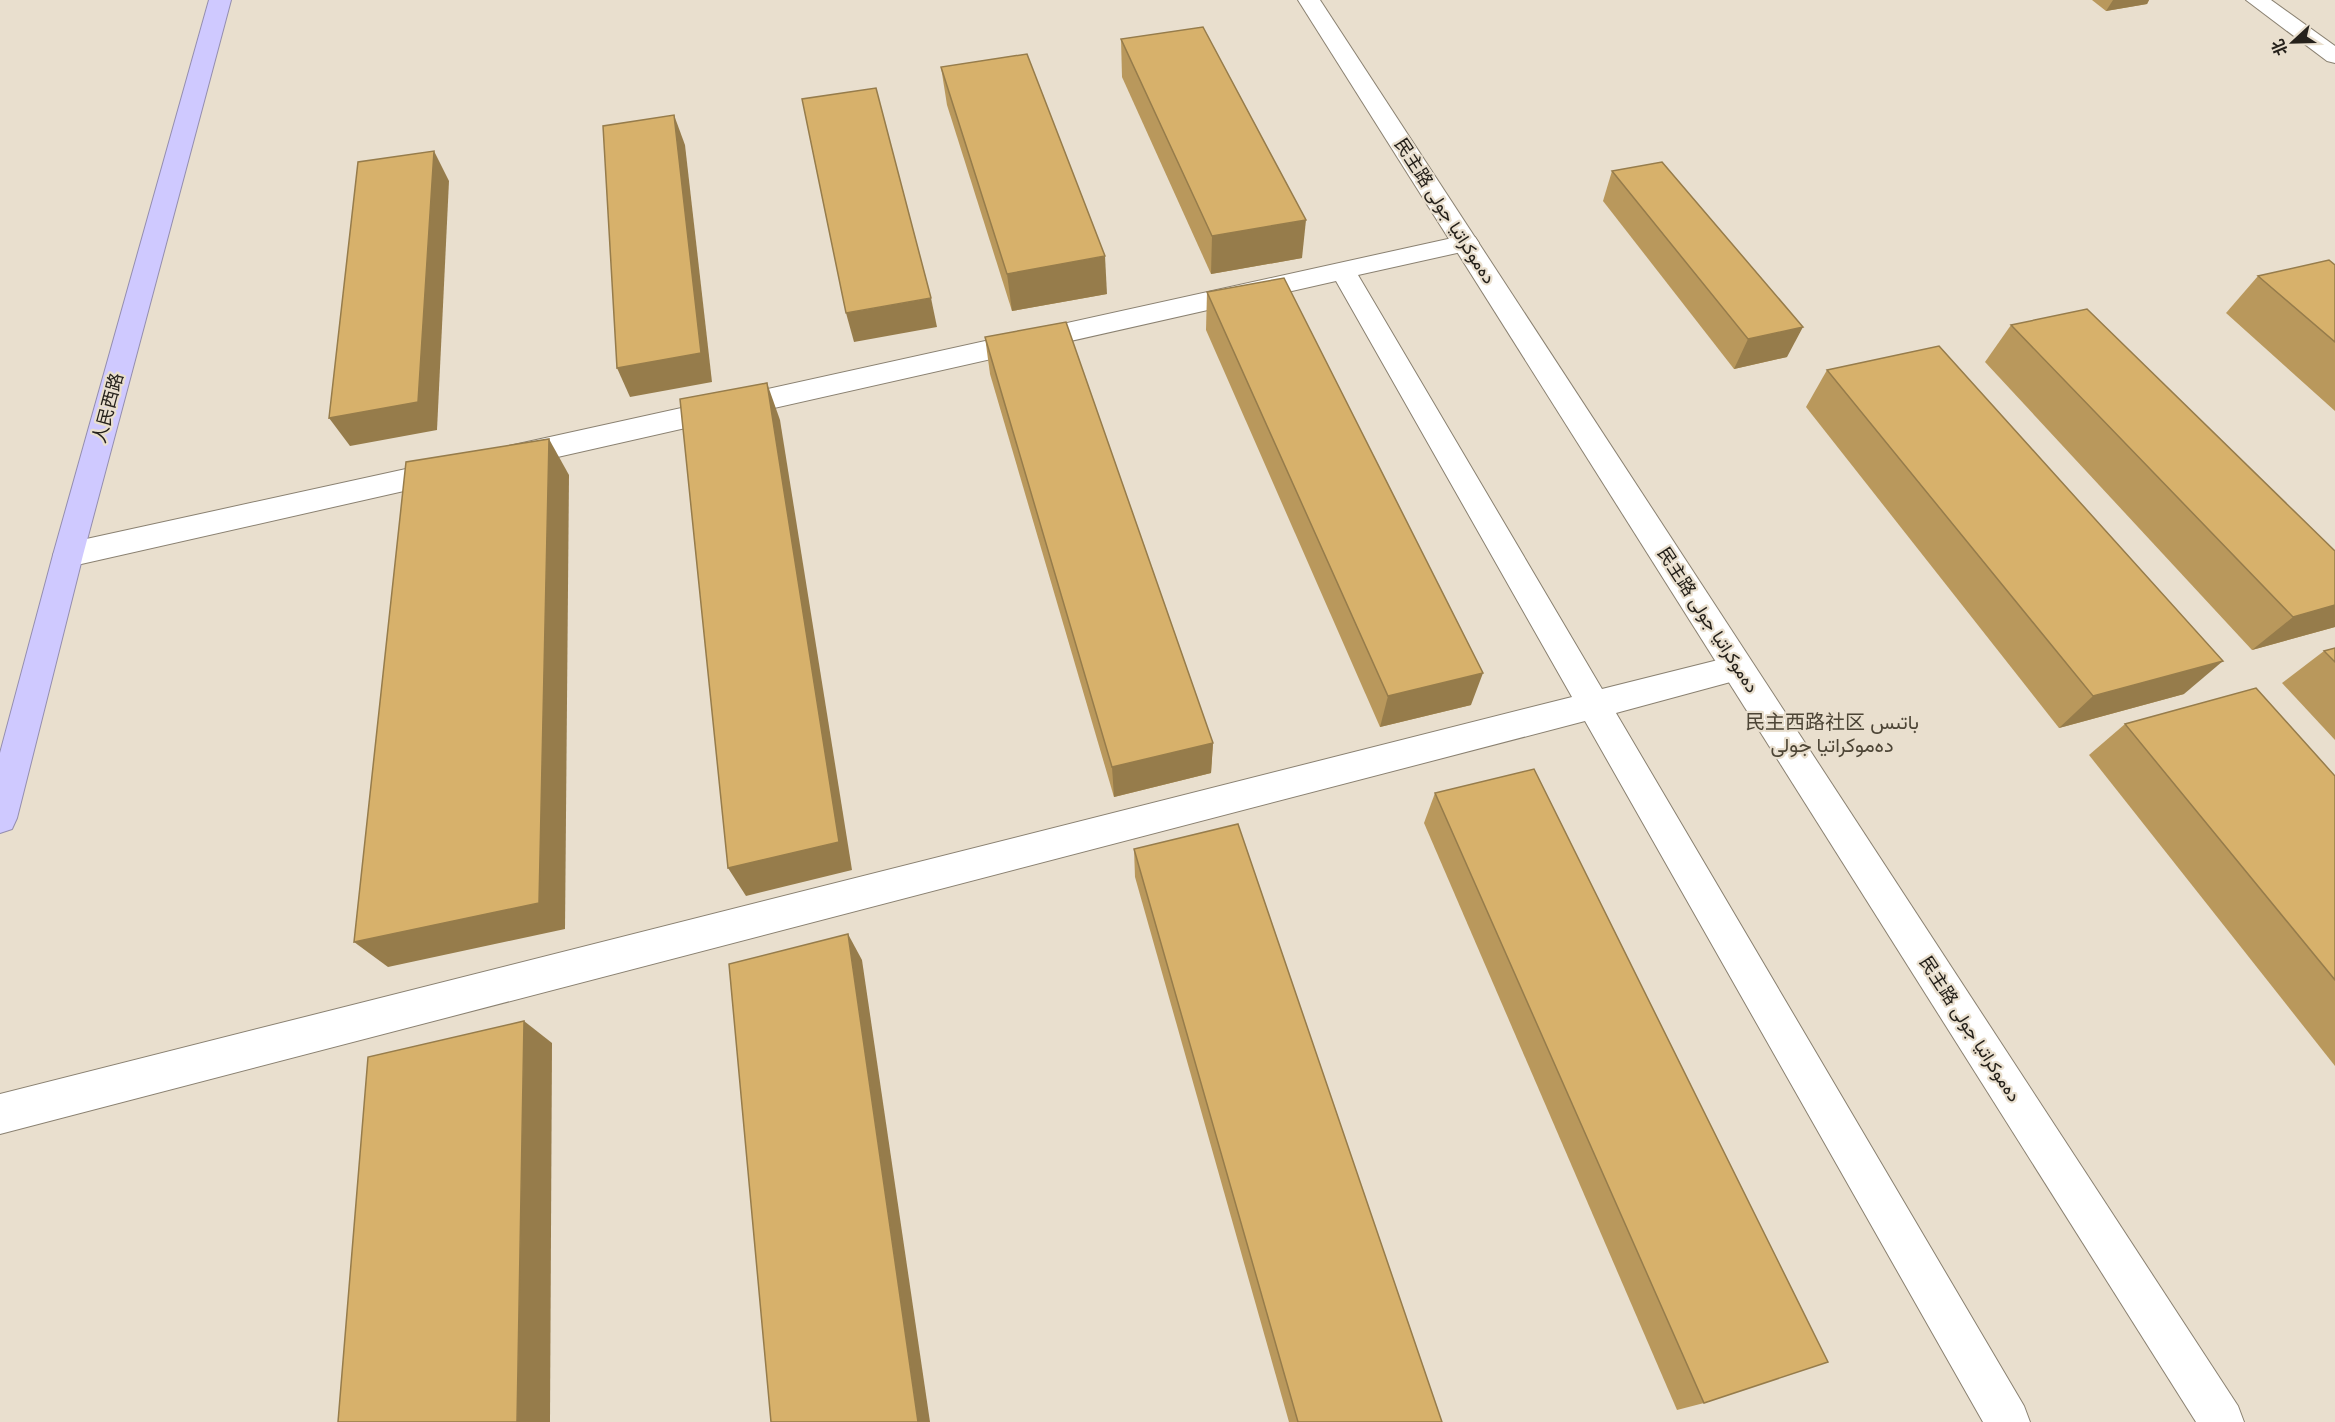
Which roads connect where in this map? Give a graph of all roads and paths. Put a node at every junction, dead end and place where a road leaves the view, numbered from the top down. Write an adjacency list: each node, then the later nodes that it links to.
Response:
1 (220, 0): 7 (highway, 人民西路)
2 (1310, 0): 5 (street, 民主路 دەموكراتيا جولى)
3 (2257, 0): 4 (street)
4 (2335, 56)
5 (1466, 243): 6 (street); 8 (street, 民主路 دەموكراتيا جولى)
6 (1343, 271): 7 (street); 9 (street)
7 (68, 555): 10 (highway, 人民西路)
8 (1738, 668): 9 (street); 13 (street, 民主路 دەموكراتيا جولى)
9 (1595, 706): 11 (street); 12 (street)
10 (0, 818)
11 (0, 1114)
12 (2008, 1422)
13 (2222, 1422)

